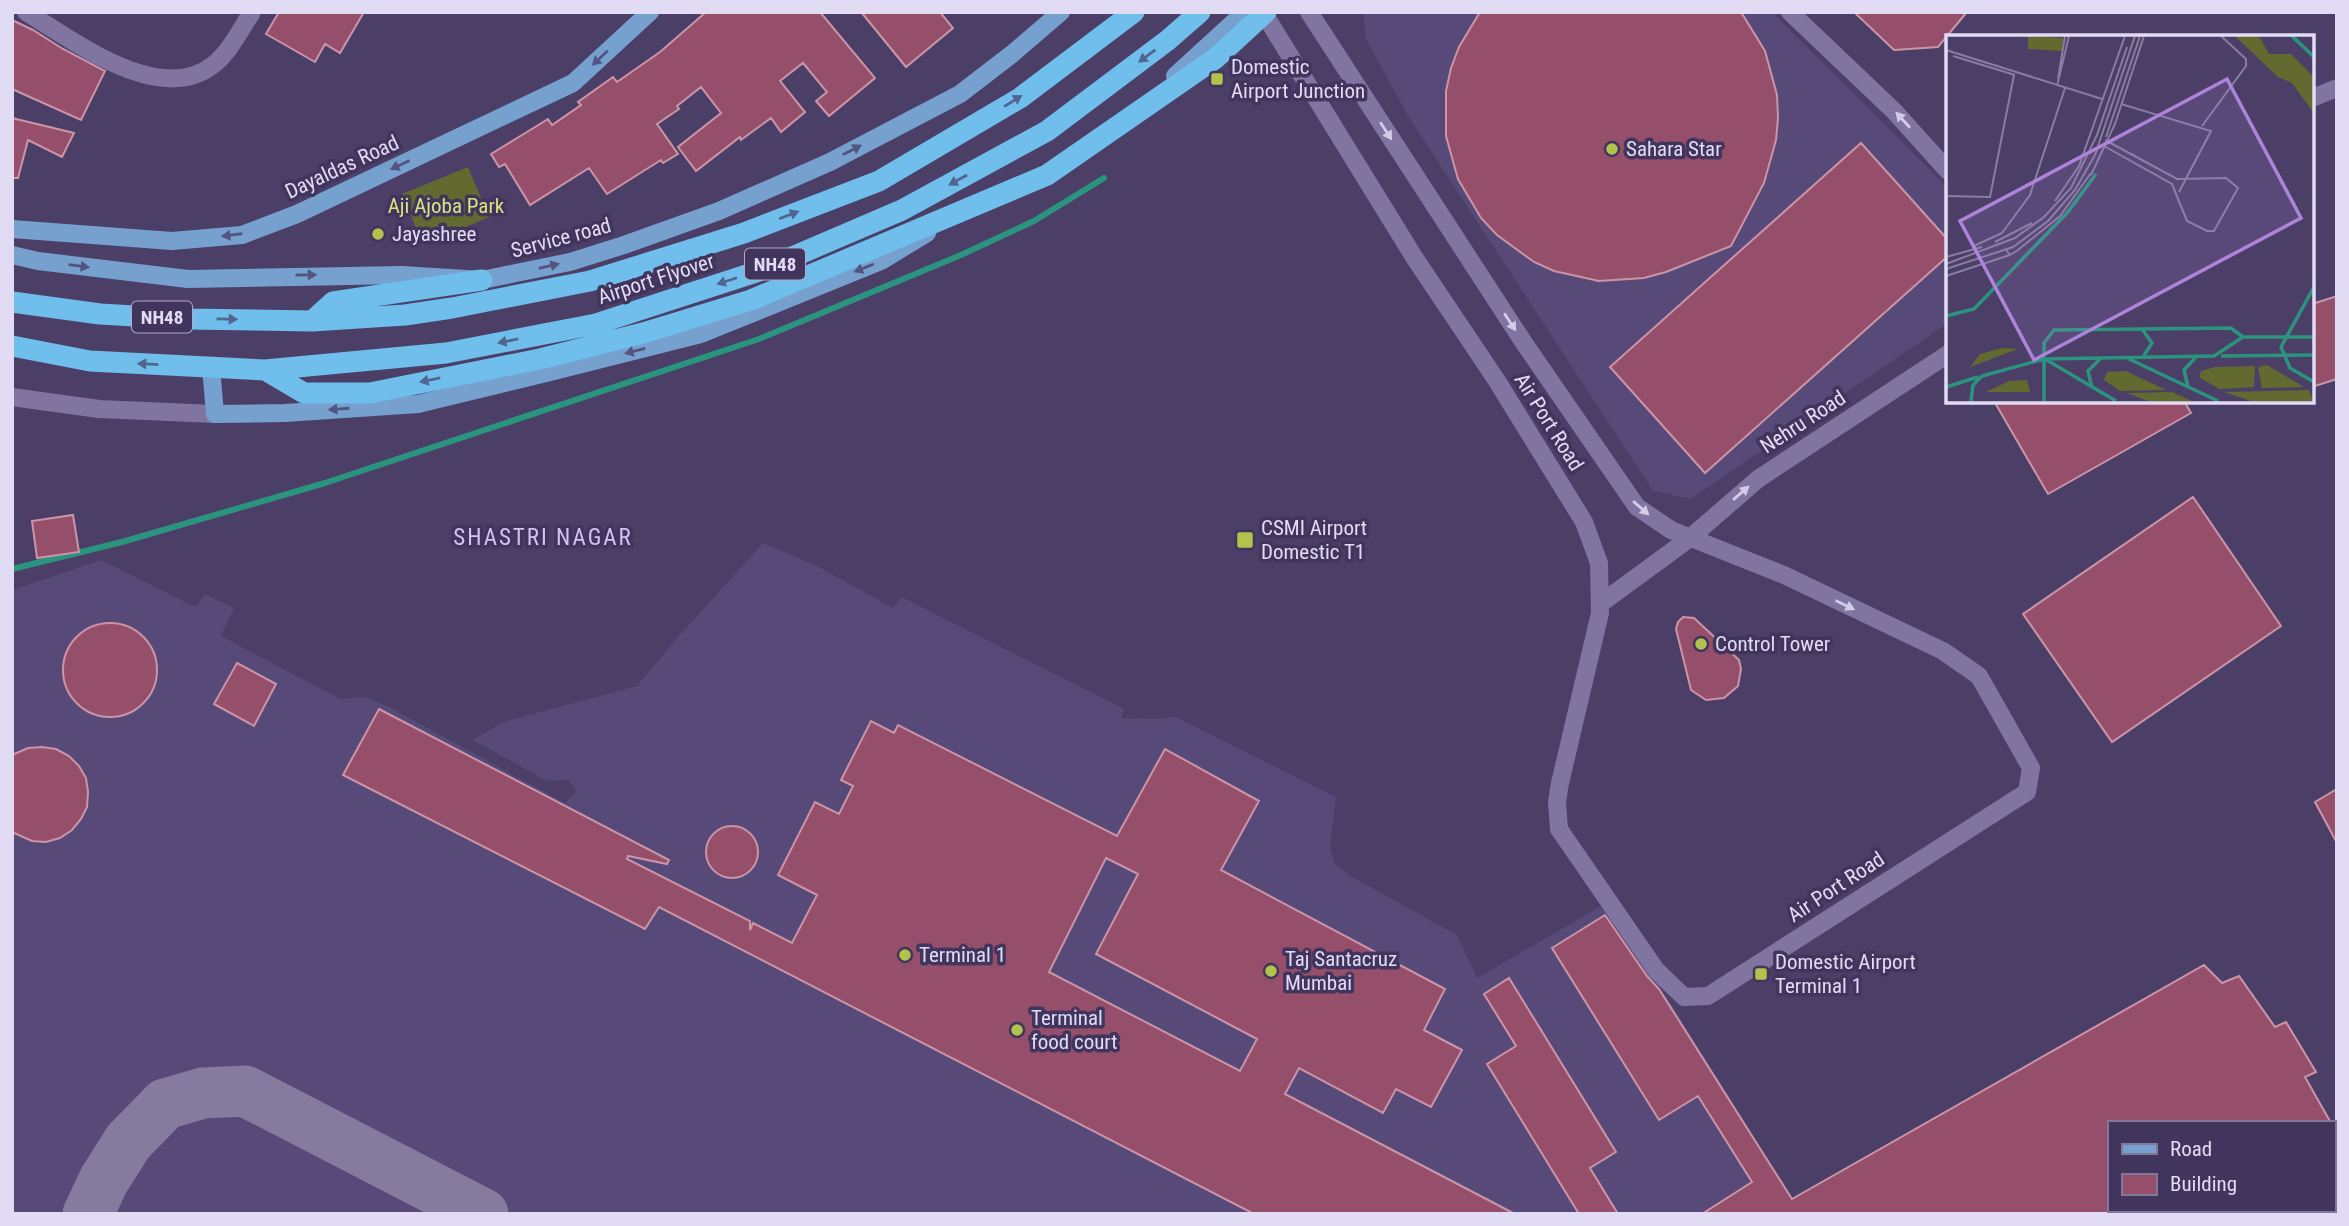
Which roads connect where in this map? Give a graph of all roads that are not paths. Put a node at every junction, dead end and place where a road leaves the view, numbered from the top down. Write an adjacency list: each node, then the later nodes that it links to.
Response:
1 (26, 12): 2 (street)
2 (251, 12)
3 (650, 12): 14 (main road, Dayaldas Road, one-way to 14)
4 (1061, 12): 16 (main road, Service road, one-way to 4)
5 (1134, 12): 18 (highway, Airport Flyover / NH48, one-way to 5)
6 (1200, 12): 22 (highway, Airport Flyover / NH48, one-way to 22)
7 (1245, 12): 24 (main road, one-way to 24)
8 (1265, 12): 22 (highway, one-way to 22); 26 (street, Air Port Road)
9 (1309, 12): 25 (street, Air Port Road, one-way to 25)
10 (1790, 12): 13 (street, one-way to 10)
11 (2337, 88): 12 (street)
12 (2314, 97)
13 (1946, 169)
14 (12, 229)
15 (12, 255): 16 (main road, Service road, one-way to 16)
16 (482, 280): 18 (highway)
17 (12, 302): 18 (highway, NH48, one-way to 18)
18 (312, 321)
19 (12, 346): 21 (highway, NH48, one-way to 19)
20 (1946, 355): 25 (street, Nehru Road, one-way to 20)
21 (211, 367): 22 (highway, NH48); 24 (main road)
22 (265, 370)
23 (12, 397): 24 (street)
24 (215, 414)
25 (1690, 538): 26 (street, Nehru Road); 26 (street, Air Port Road, one-way to 26)
26 (1600, 604)

